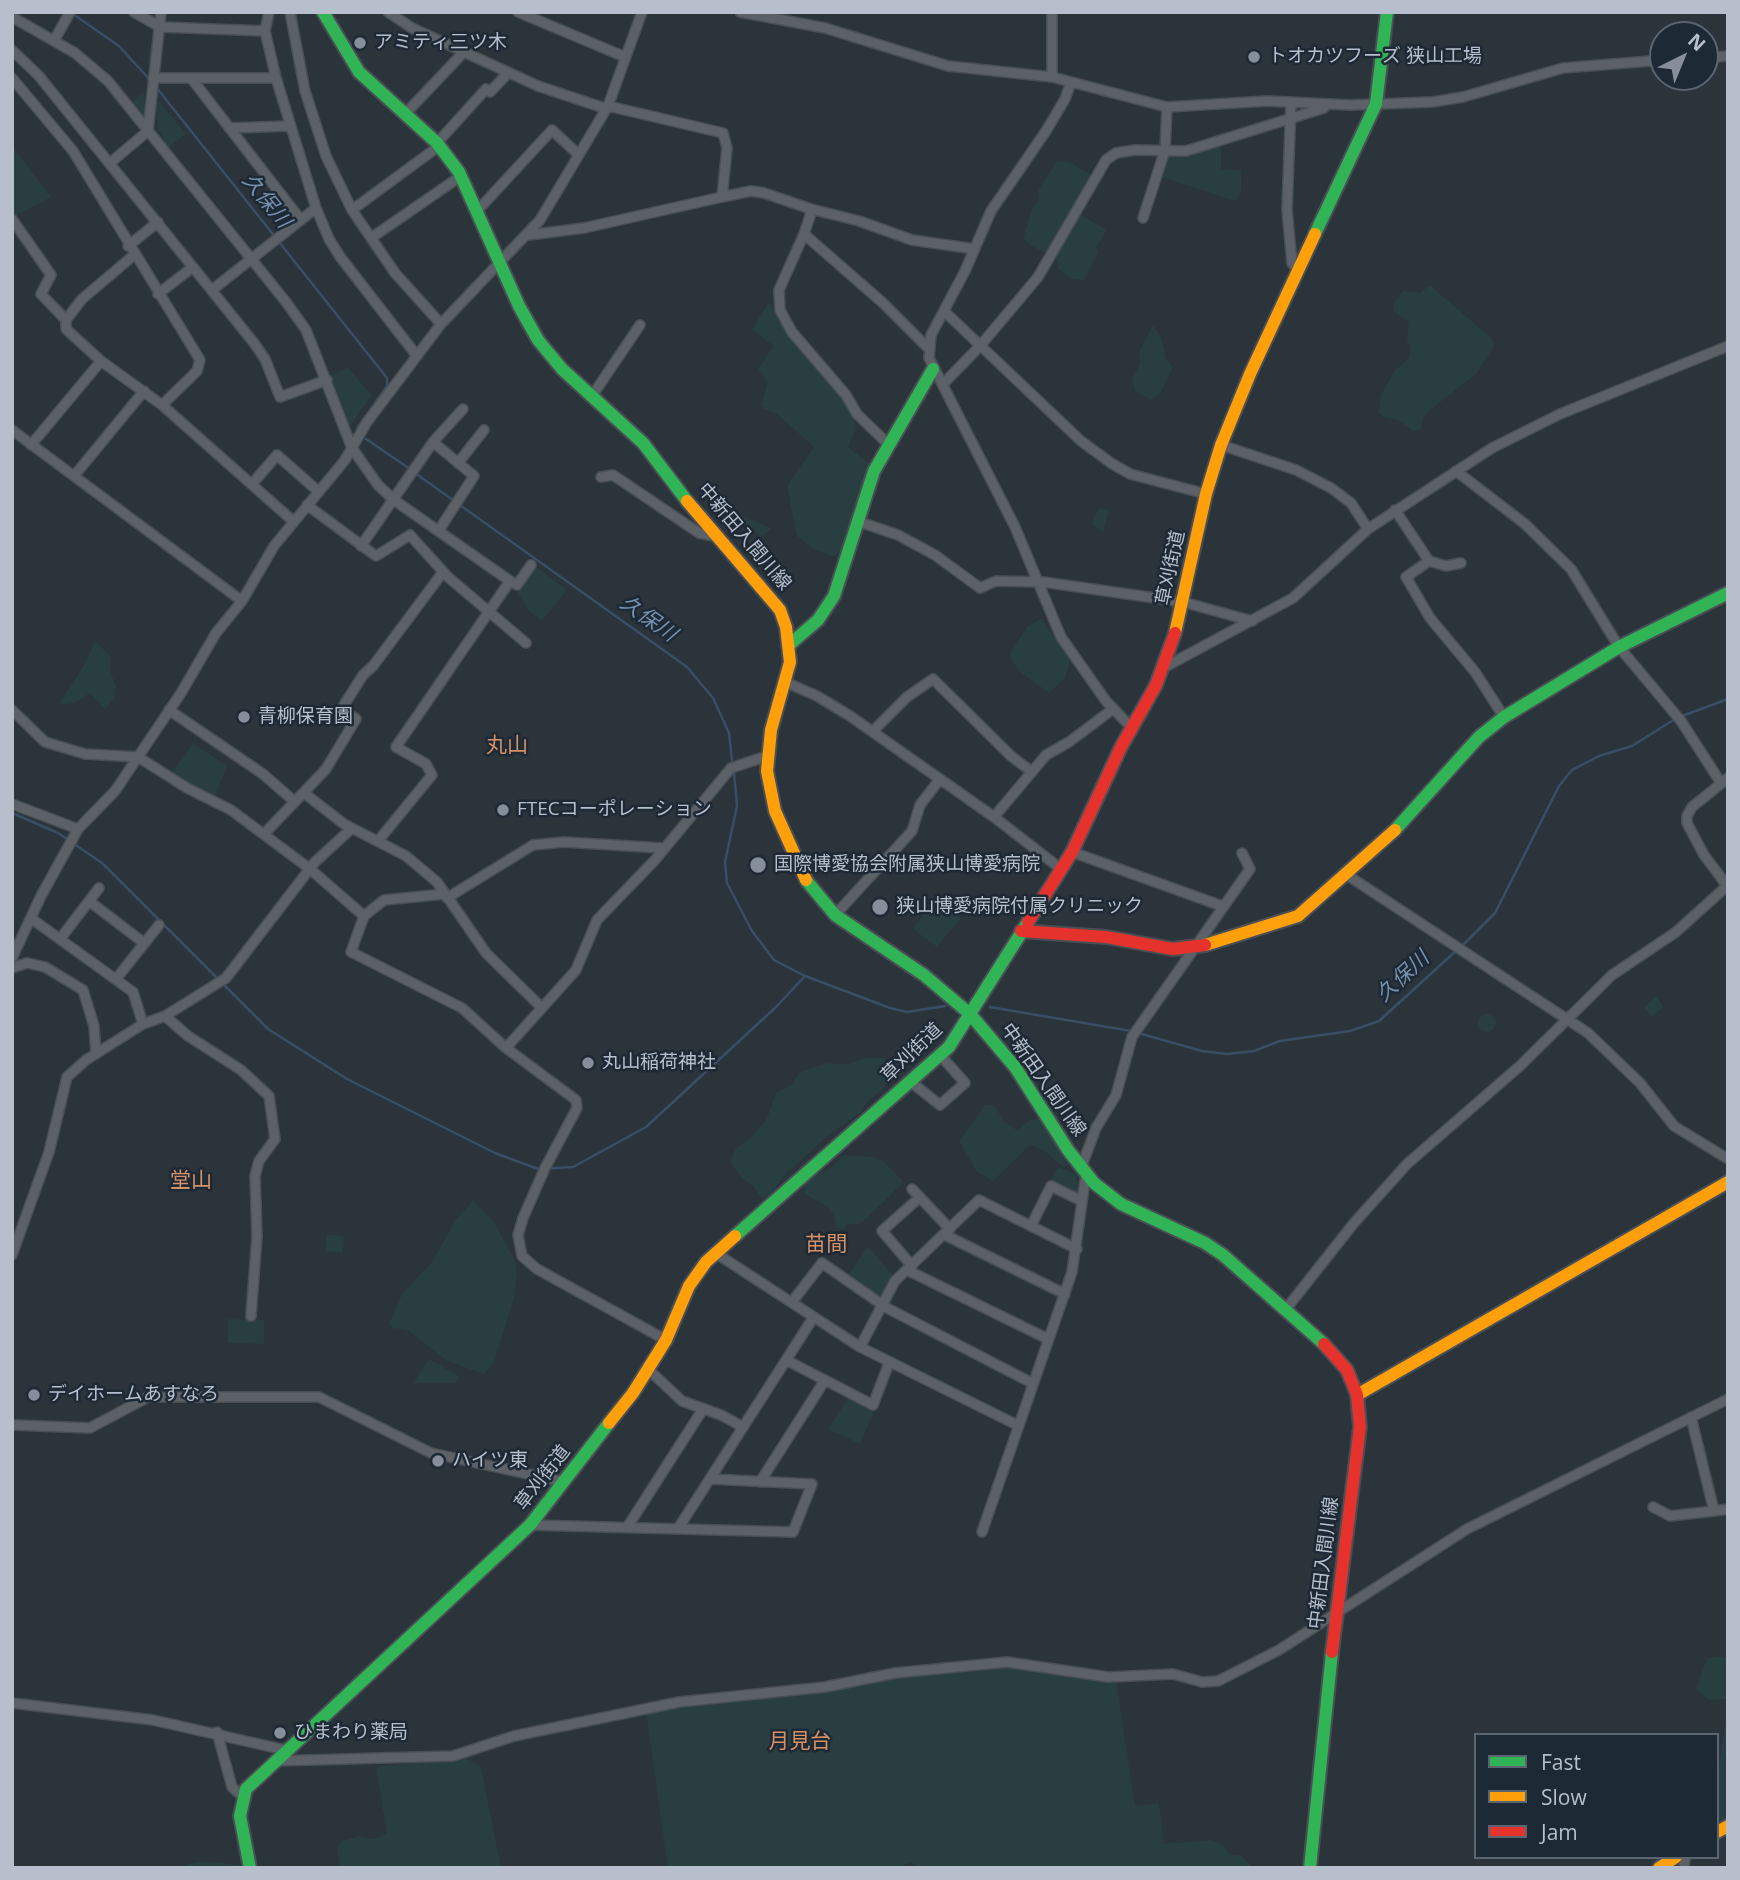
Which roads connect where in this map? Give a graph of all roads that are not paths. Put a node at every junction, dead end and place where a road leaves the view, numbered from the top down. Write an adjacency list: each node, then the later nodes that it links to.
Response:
1 (134, 12): 14 (street)
2 (161, 12): 14 (street)
3 (269, 12): 15 (street)
4 (290, 12): 45 (street)
5 (323, 12): 33 (street, 中新田入間川線)
6 (388, 12): 18 (street)
7 (519, 12): 19 (street)
8 (642, 12): 19 (street)
9 (740, 12): 22 (street)
10 (1052, 12): 22 (street)
11 (1387, 12): 29 (street, 草刈街道)
12 (69, 15): 16 (street)
13 (13, 19): 16 (street)
14 (160, 27): 15 (street); 24 (street)
15 (265, 31): 26 (street)
16 (54, 41): 37 (street)
17 (12, 50): 41 (street)
18 (463, 53): 21 (street); 33 (street)
19 (625, 57): 31 (street)
20 (1649, 61): 29 (street)
21 (508, 73): 31 (street); 38 (street)
22 (1052, 77): 27 (street)
23 (12, 78): 55 (street)
24 (153, 78): 25 (street); 37 (street)
25 (191, 78): 26 (street); 36 (street)
26 (276, 78): 35 (street)
27 (1071, 82): 32 (street); 56 (street)
28 (1291, 102): 30 (street); 32 (street); 34 (street)
29 (1376, 104): 30 (street); 61 (street, 草刈街道)
30 (1327, 105): 34 (street)
31 (607, 107): 40 (street); 43 (street)
32 (1167, 107): 39 (street)
33 (405, 114): 38 (street, 中新田入間川線)
34 (1288, 117): 39 (street); 61 (street)
35 (290, 126): 36 (street); 44 (street)
36 (229, 128): 50 (street)
37 (148, 131): 41 (street); 58 (street)
38 (438, 145): 42 (street, 中新田入間川線); 45 (street)
39 (1165, 150): 48 (street); 68 (street)
40 (579, 155): 46 (street); 53 (street)
41 (110, 163): 51 (street)
42 (461, 176): 46 (street, 中新田入間川線); 54 (street)
43 (722, 197): 47 (street); 53 (street)
44 (316, 208): 50 (street); 71 (street)
45 (352, 210): 54 (street)
46 (478, 210): 59 (street, 中新田入間川線)
47 (813, 210): 52 (street); 56 (street)
48 (1143, 218)
49 (12, 219): 65 (street)
50 (300, 219): 58 (street)
51 (158, 222): 55 (street); 60 (street)
52 (804, 234): 70 (street); 85 (street)
53 (529, 235): 59 (street)
54 (371, 238): 66 (street)
55 (128, 246): 57 (street)
56 (975, 249): 64 (street)
57 (134, 255): 63 (street); 65 (street)
58 (250, 260): 62 (street); 74 (street)
59 (500, 261): 66 (street); 77 (street, 中新田入間川線)
60 (193, 267): 62 (street); 63 (street)
61 (1298, 270): 84 (street, 草刈街道)
62 (212, 290): 74 (street)
63 (158, 294): 78 (street)
64 (945, 312): 68 (street); 70 (street)
65 (66, 320): 72 (street)
66 (441, 324): 71 (street)
67 (640, 325): 77 (street)
68 (980, 346): 75 (street); 93 (street)
69 (1728, 346): 88 (street)
70 (930, 350): 73 (street)
71 (417, 356): 86 (street)
72 (102, 361): 76 (street); 83 (street)
73 (933, 369): 75 (street); 85 (street)
74 (327, 380): 86 (street)
75 (943, 384): 108 (street)
76 (144, 391): 78 (street); 89 (street)
77 (592, 396): 101 (street, 中新田入間川線)
78 (162, 405): 91 (street)
79 (463, 410): 82 (street)
80 (12, 430): 83 (street)
81 (484, 430): 87 (street)
82 (433, 442): 87 (street); 94 (street)
83 (31, 445): 89 (street)
84 (1221, 445): 93 (street, 草刈街道); 99 (street)
85 (890, 446): 98 (street)
86 (352, 448): 92 (street); 94 (street)
87 (458, 463): 100 (street)
88 (1456, 471): 96 (street); 116 (street)
89 (74, 476): 110 (street)
90 (601, 477): 101 (street)
91 (251, 484): 92 (street); 97 (street)
92 (319, 492): 95 (street)
93 (1206, 494): 111 (street, 草刈街道)
94 (394, 500): 100 (street); 102 (street)
95 (307, 505): 97 (street); 102 (street)
96 (1395, 510): 99 (street); 103 (street)
97 (293, 521): 110 (street)
98 (857, 521): 108 (street); 115 (street)
99 (1368, 529): 113 (street)
100 (439, 530): 107 (street)
101 (714, 536): 115 (street, 中新田入間川線)
102 (360, 546): 106 (street)
103 (1429, 561): 104 (street); 122 (street)
104 (1461, 563)
105 (531, 565): 107 (street)
106 (443, 572): 112 (street); 131 (street)
107 (510, 581): 112 (street)
108 (1037, 582): 111 (street); 120 (street)
109 (1728, 593): 116 (street)
110 (242, 601): 119 (street)
111 (1183, 602): 113 (street); 117 (street, 草刈街道)
112 (489, 613): 114 (street); 138 (street)
113 (1252, 621): 117 (street)
114 (526, 643)
115 (789, 645): 118 (street, 中新田入間川線)
116 (1619, 647): 122 (street); 130 (street)
117 (1165, 667): 124 (street, 草刈街道)
118 (785, 682): 125 (street); 126 (street, 中新田入間川線)
119 (169, 709): 127 (street); 132 (street)
120 (1113, 709): 124 (street); 128 (street)
121 (15, 713): 123 (street); 127 (street)
122 (1504, 717): 144 (street)
123 (12, 725)
124 (1131, 727): 140 (street, 草刈街道)
125 (873, 731): 128 (street); 129 (street)
126 (767, 756): 139 (street); 151 (street, 中新田入間川線)
127 (138, 757): 136 (street); 137 (street)
128 (1032, 772): 134 (street)
129 (940, 779): 134 (street); 151 (street)
130 (1724, 780): 145 (street)
131 (304, 793): 132 (street); 135 (street)
132 (295, 802): 137 (street)
133 (12, 804): 136 (street)
134 (994, 817): 143 (street)
135 (351, 829): 138 (street); 142 (street)
136 (76, 831): 152 (street)
137 (264, 834): 142 (street)
138 (379, 841): 147 (street)
139 (662, 848): 147 (street); 161 (street)
140 (1072, 852): 143 (street, 草刈街道); 149 (street)
141 (1242, 853): 149 (street)
142 (310, 869): 150 (street); 163 (street)
143 (1061, 869): 154 (street, 草刈街道)
144 (1347, 874): 157 (street); 164 (street)
145 (1727, 886): 164 (street)
146 (99, 888): 148 (street)
147 (446, 896): 150 (street); 161 (street)
148 (89, 901): 155 (street); 156 (street)
149 (1222, 906): 157 (street)
150 (365, 915): 166 (street)
151 (835, 915): 162 (street, 中新田入間川線)
152 (32, 919): 155 (street); 158 (street)
153 (159, 925): 156 (street)
154 (1021, 931): 157 (street); 162 (street, 草刈街道)
155 (60, 939): 160 (street)
156 (144, 943): 160 (street)
157 (1193, 948): 171 (street)
158 (12, 958)
159 (12, 968): 167 (street)
160 (116, 979): 165 (street)
161 (541, 1007): 166 (street)
162 (970, 1014): 168 (street, 草刈街道); 171 (street, 中新田入間川線)
163 (166, 1016): 165 (street); 186 (street)
164 (1567, 1019): 170 (street); 185 (street)
165 (143, 1024): 167 (street)
166 (506, 1048): 189 (street)
167 (96, 1054): 180 (street)
168 (941, 1056): 169 (street, 草刈街道); 169 (street)
169 (911, 1082): 179 (street, 草刈街道)
170 (1728, 1159)
171 (1084, 1171): 175 (street); 185 (street, 中新田入間川線)
172 (1728, 1182): 196 (street)
173 (912, 1189): 174 (street)
174 (920, 1197): 177 (street); 181 (street)
175 (1082, 1201): 176 (street); 178 (street)
176 (1031, 1226): 177 (street); 178 (street)
177 (947, 1232): 181 (street); 182 (street)
178 (1077, 1249): 182 (street)
179 (714, 1252): 183 (street); 189 (street, 草刈街道)
180 (12, 1255)
181 (909, 1268): 184 (street); 188 (street)
182 (1065, 1294): 188 (street)
183 (792, 1302): 184 (street); 187 (street)
184 (882, 1305): 190 (street); 195 (street)
185 (1286, 1309): 196 (street, 中新田入間川線)
186 (251, 1316)
187 (813, 1318): 190 (street); 191 (street)
188 (1048, 1339): 195 (street)
189 (666, 1340): 193 (street, 草刈街道)
190 (860, 1347): 192 (street)
191 (786, 1360): 194 (street); 202 (street)
192 (889, 1363): 194 (street); 201 (street)
193 (649, 1370): 198 (street); 204 (street, 草刈街道)
194 (825, 1380): 205 (street)
195 (1032, 1383): 201 (street)
196 (1357, 1395): 213 (street, 中新田入間川線)
197 (1728, 1399): 199 (street)
198 (703, 1409): 202 (street); 210 (street)
199 (1691, 1417): 208 (street); 213 (street)
200 (12, 1425): 204 (street)
201 (1019, 1426): 212 (street)
202 (743, 1427): 203 (street)
203 (710, 1479): 205 (street); 211 (street)
204 (565, 1482): 209 (street, 草刈街道)
205 (760, 1482): 211 (street)
206 (1653, 1507): 208 (street)
207 (1728, 1509): 208 (street)
208 (1714, 1511)
209 (530, 1525): 210 (street); 216 (street, 草刈街道)
210 (628, 1526): 211 (street)
211 (679, 1527)
212 (982, 1532)
213 (1337, 1612): 217 (street); 220 (street, 中新田入間川線)
214 (12, 1703): 215 (street)
215 (217, 1732): 216 (street); 218 (street)
216 (285, 1750): 217 (street, 草刈街道)
217 (273, 1761): 218 (street, 草刈街道)
218 (242, 1796): 219 (street)
219 (250, 1868)
220 (1310, 1868)

